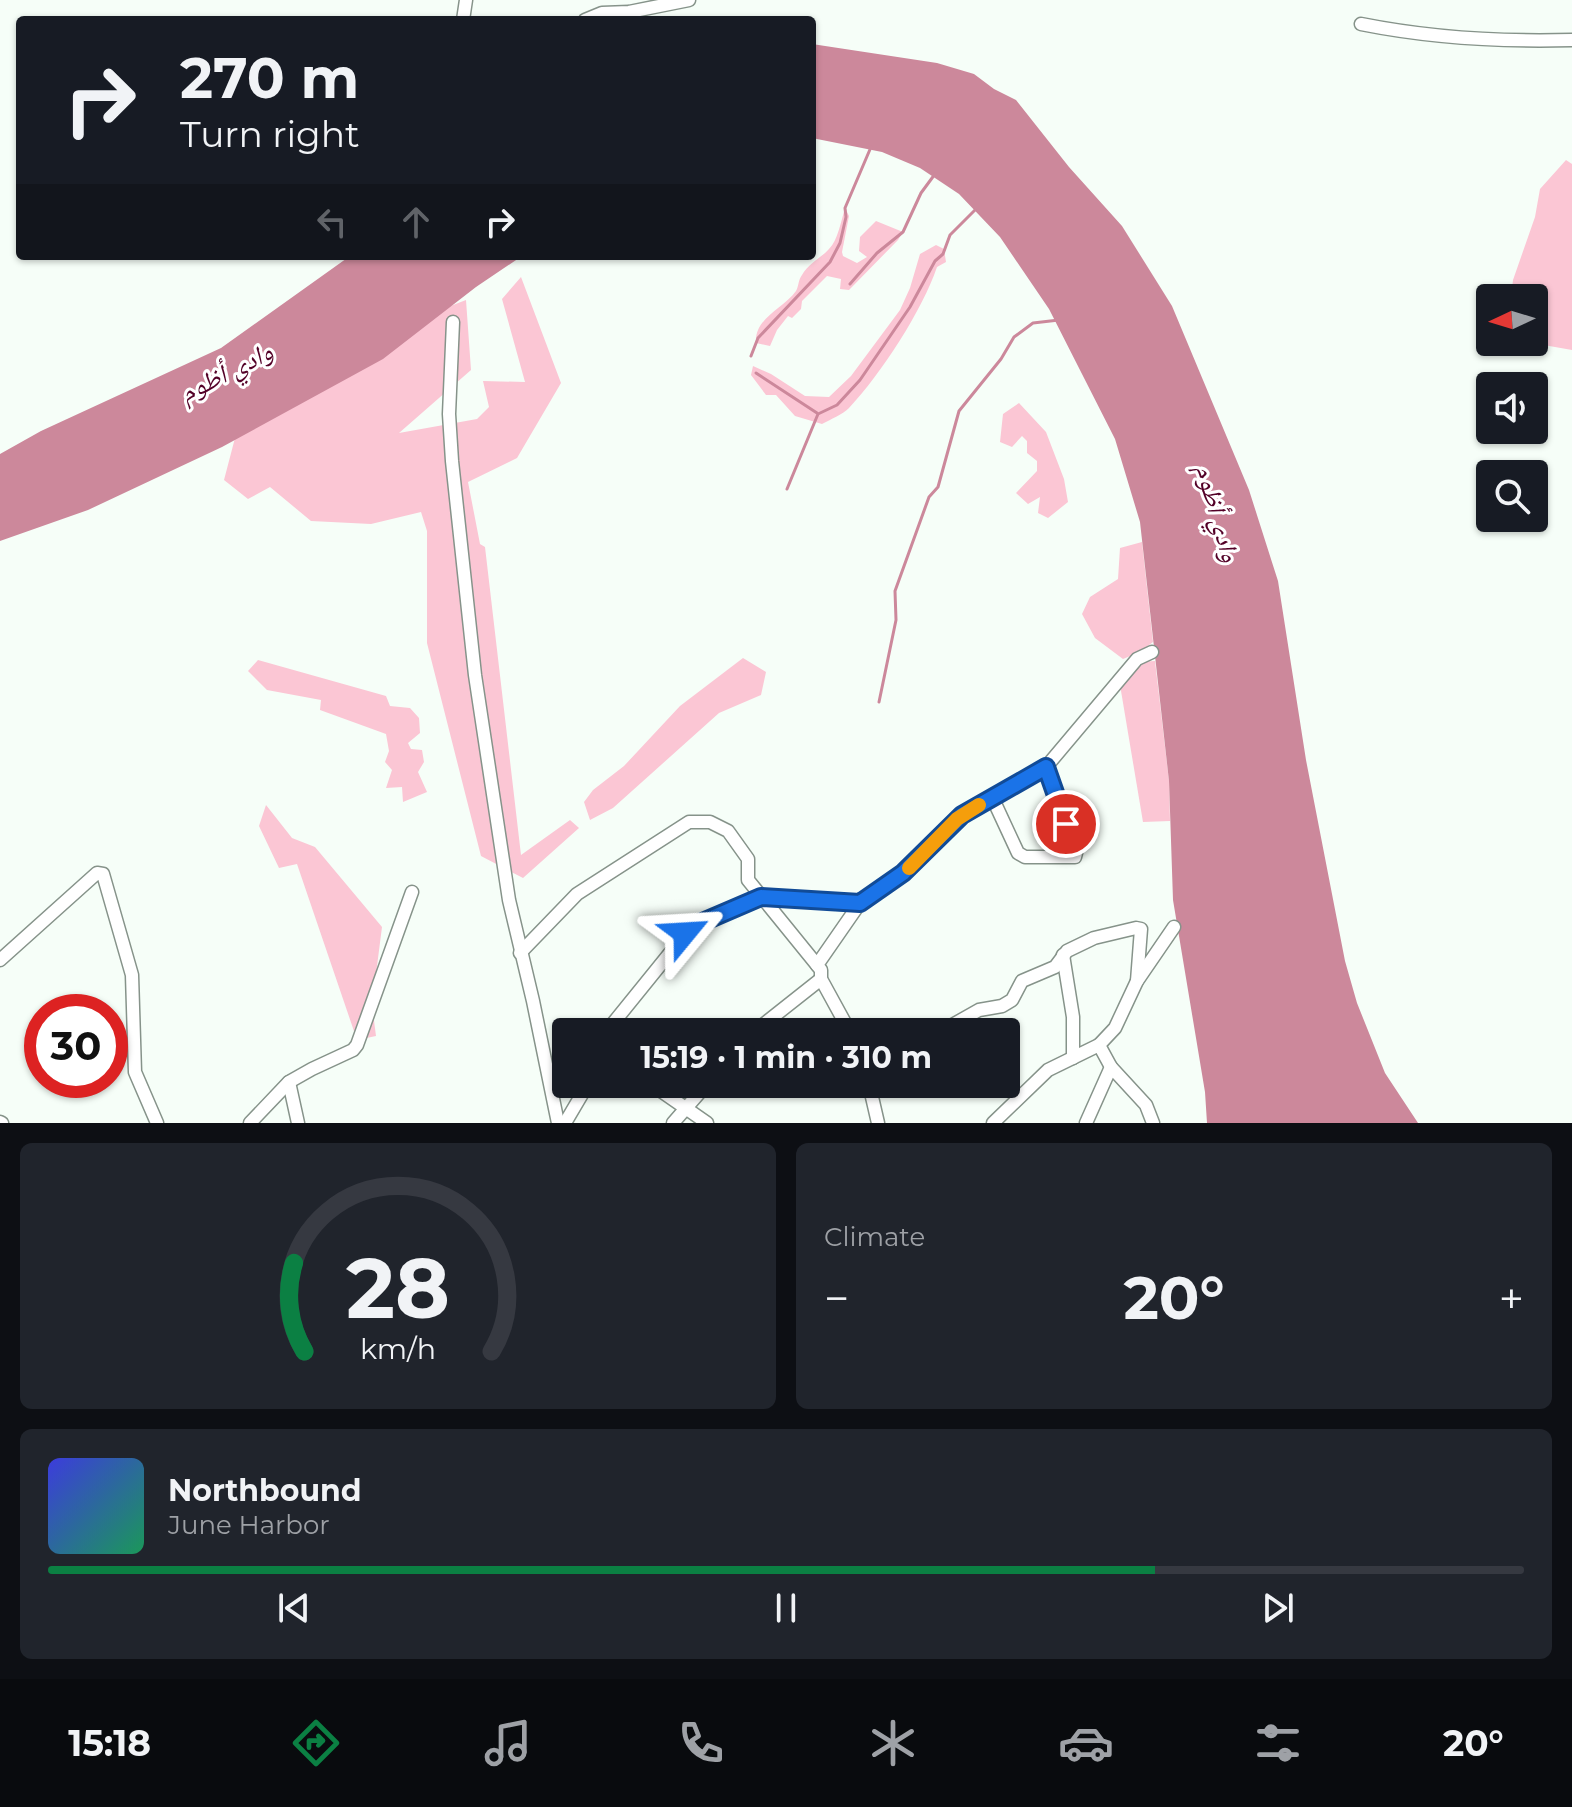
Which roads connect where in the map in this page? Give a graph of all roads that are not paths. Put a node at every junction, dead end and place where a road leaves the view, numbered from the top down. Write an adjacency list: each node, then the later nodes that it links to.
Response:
1 (689, 0): 2 (street)
2 (595, 16)
3 (1361, 24): 4 (street)
4 (1572, 40)
5 (453, 322): 13 (street)
6 (1152, 652): 7 (street)
7 (1046, 767): 8 (street); 8 (street)
8 (992, 797): 11 (street)
9 (412, 892): 26 (street)
10 (761, 897): 11 (street); 13 (street); 16 (street); 19 (street)
11 (860, 903): 16 (street)
12 (1174, 927): 18 (street)
13 (520, 953): 36 (street)
14 (1063, 955): 18 (street); 22 (street); 24 (street)
15 (0, 960): 33 (street)
16 (817, 965): 17 (street)
17 (821, 979): 20 (street); 21 (street)
18 (1137, 981): 23 (street)
19 (617, 1018)
20 (772, 1018)
21 (842, 1018)
22 (965, 1018)
23 (1099, 1045): 24 (street); 25 (street)
24 (1073, 1058): 41 (street)
25 (1111, 1067): 42 (street); 43 (street)
26 (289, 1082): 32 (street); 35 (street)
27 (580, 1098): 37 (street)
28 (672, 1098): 31 (street)
29 (694, 1098): 31 (street)
30 (872, 1098): 40 (street)
31 (686, 1107): 38 (street); 39 (street)
32 (261, 1117): 34 (street)
33 (157, 1123)
34 (250, 1123)
35 (298, 1123)
36 (558, 1123)
37 (565, 1123)
38 (673, 1123)
39 (707, 1123)
40 (878, 1123)
41 (993, 1123)
42 (1086, 1123)
43 (1153, 1123)

